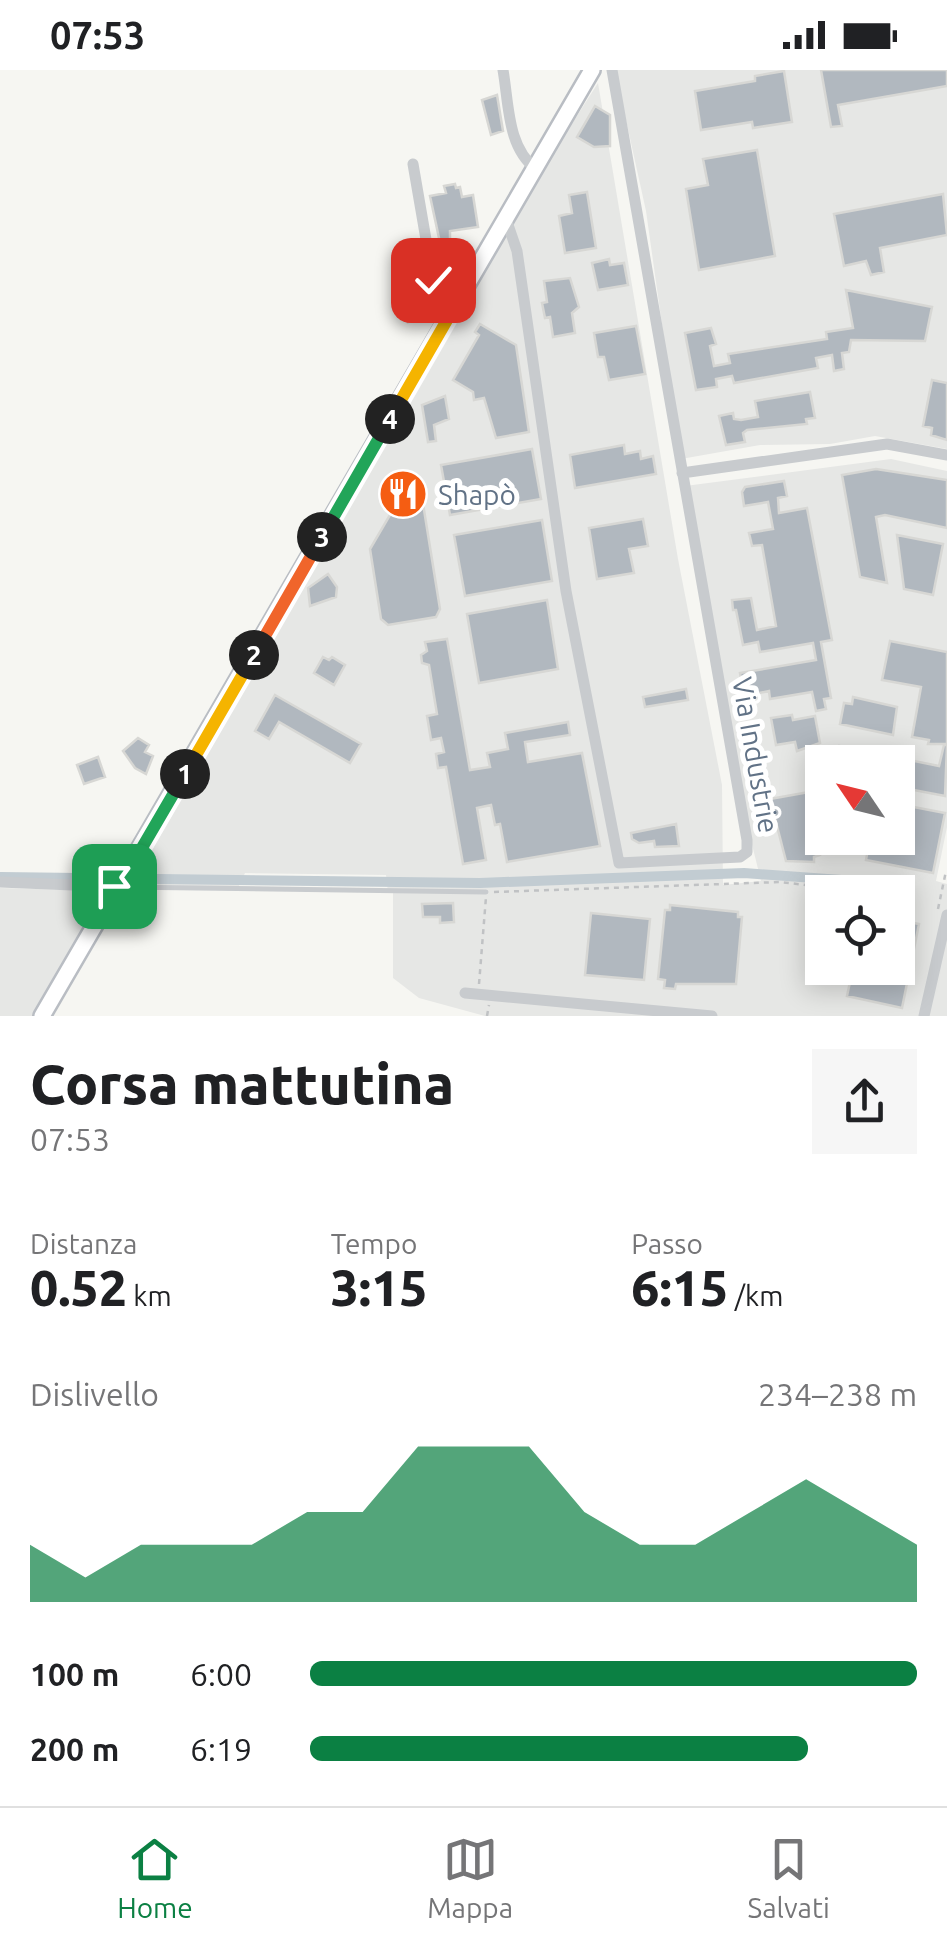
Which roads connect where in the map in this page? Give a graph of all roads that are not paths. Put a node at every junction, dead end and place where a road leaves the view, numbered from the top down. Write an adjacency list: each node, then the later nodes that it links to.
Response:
1 (503, 70): 5 (street)
2 (592, 70): 5 (main road)
3 (612, 70): 9 (street, Via Industrie)
4 (413, 164): 7 (street)
5 (536, 169): 6 (main road)
6 (506, 219): 7 (main road); 9 (street, Via Industrie)
7 (454, 308): 10 (main road)
8 (947, 455): 9 (street)
9 (682, 473)
10 (124, 879): 11 (street); 12 (lane); 15 (main road)
11 (0, 882)
12 (486, 892)
13 (947, 915): 17 (street)
14 (472, 991): 16 (street)
15 (42, 1016)
16 (712, 1016)
17 (924, 1016)

